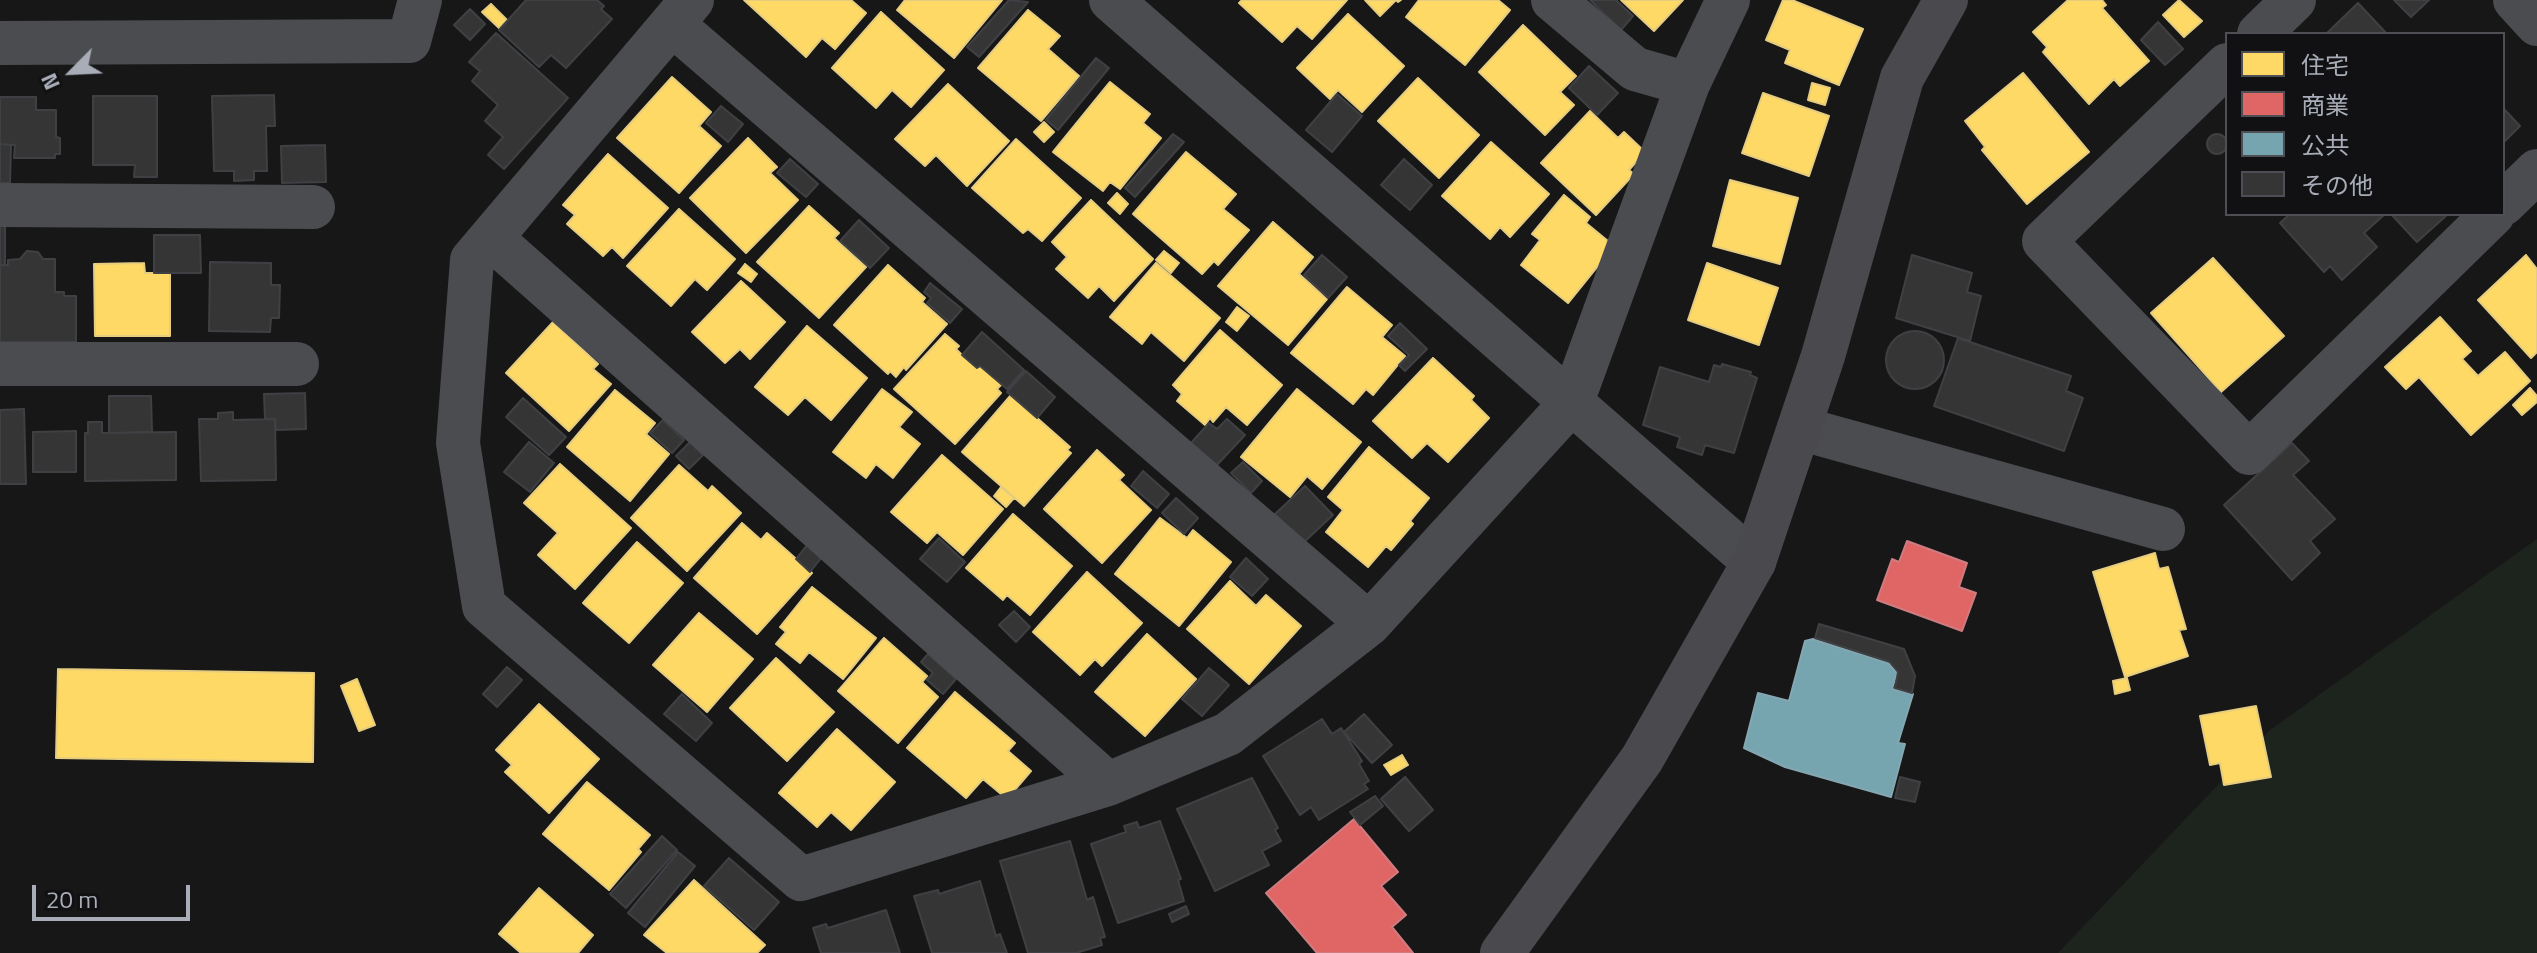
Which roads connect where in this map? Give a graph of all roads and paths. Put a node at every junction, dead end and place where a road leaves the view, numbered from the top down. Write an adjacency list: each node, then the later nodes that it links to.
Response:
1 (420, 0): 11 (street)
2 (1111, 0): 22 (street)
3 (1553, 0): 13 (street)
4 (1728, 0): 13 (street)
5 (1946, 0): 23 (street)
6 (2294, 0): 10 (street)
7 (2515, 0): 9 (street)
8 (682, 12): 19 (street); 26 (street)
9 (2537, 24)
10 (2261, 32)
11 (0, 43)
12 (2225, 67): 18 (street)
13 (1688, 84): 22 (street)
14 (2537, 171): 15 (street)
15 (2505, 202)
16 (0, 205): 17 (street)
17 (313, 207)
18 (2491, 216)
19 (491, 238): 27 (street); 27 (street)
20 (0, 364): 21 (street)
21 (297, 364)
22 (1572, 402): 25 (street); 26 (street)
23 (1799, 428): 24 (street); 25 (street)
24 (2163, 529)
25 (1754, 562): 28 (street)
26 (1369, 624): 27 (street)
27 (1108, 784)
28 (1502, 953)

